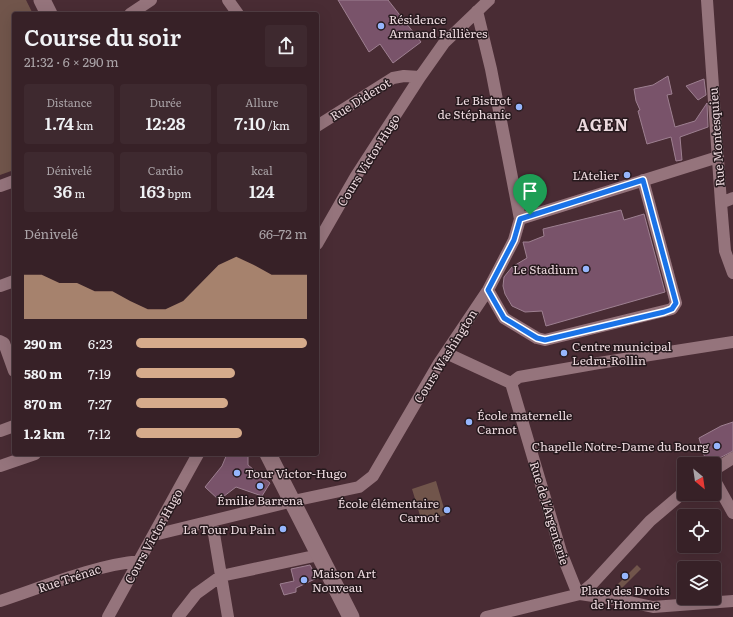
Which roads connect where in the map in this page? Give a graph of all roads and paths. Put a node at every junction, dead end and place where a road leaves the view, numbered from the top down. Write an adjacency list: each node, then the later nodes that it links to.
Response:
1 (42, 0): 7 (street)
2 (151, 0): 8 (street)
3 (228, 0): 9 (street)
4 (489, 0): 6 (street)
5 (707, 0): 12 (street, Rue Montesquieu)
6 (477, 11): 10 (street); 18 (street, Cours Washington)
7 (48, 12)
8 (133, 12)
9 (237, 12)
10 (420, 77): 11 (street, Rue Diderot); 19 (street, Cours Victor Hugo)
11 (319, 125)
12 (718, 157): 13 (street); 17 (street, Rue Montesquieu)
13 (643, 180): 18 (street); 24 (street)
14 (12, 182): 15 (street)
15 (0, 186)
16 (733, 198): 17 (street)
17 (721, 203): 20 (street, Rue Montesquieu)
18 (520, 219): 24 (street, Cours Washington)
19 (319, 241)
20 (729, 250): 21 (street, Rue Montesquieu)
21 (733, 273)
22 (12, 282): 23 (street)
23 (0, 286)
24 (488, 290): 27 (street, Cours Washington)
25 (0, 341): 28 (street)
26 (733, 342): 29 (street)
27 (446, 353): 29 (street); 40 (street, Cours Washington)
28 (12, 365)
29 (511, 383): 47 (street, Rue de l'Argenterie)
30 (12, 427): 31 (street)
31 (0, 431)
32 (29, 456): 36 (street)
33 (197, 456): 43 (street, Cours Victor Hugo)
34 (269, 456): 40 (street)
35 (733, 458): 37 (street)
36 (0, 466)
37 (721, 466)
38 (721, 492): 41 (street)
39 (677, 498): 47 (street)
40 (293, 501): 42 (street, Cours Washington); 44 (street)
41 (733, 513)
42 (212, 522): 43 (street, Cours Washington); 46 (street)
43 (154, 535): 45 (street, Cours Victor Hugo)
44 (319, 555): 46 (street); 55 (street)
45 (140, 561): 48 (street, Rue Trénac); 52 (street, Cours Victor Hugo)
46 (221, 576): 53 (street); 54 (street)
47 (580, 594): 50 (street); 51 (street)
48 (0, 601)
49 (733, 601): 50 (street)
50 (681, 611)
51 (526, 612): 56 (street)
52 (108, 617)
53 (178, 617)
54 (228, 617)
55 (351, 617)
56 (486, 617)

